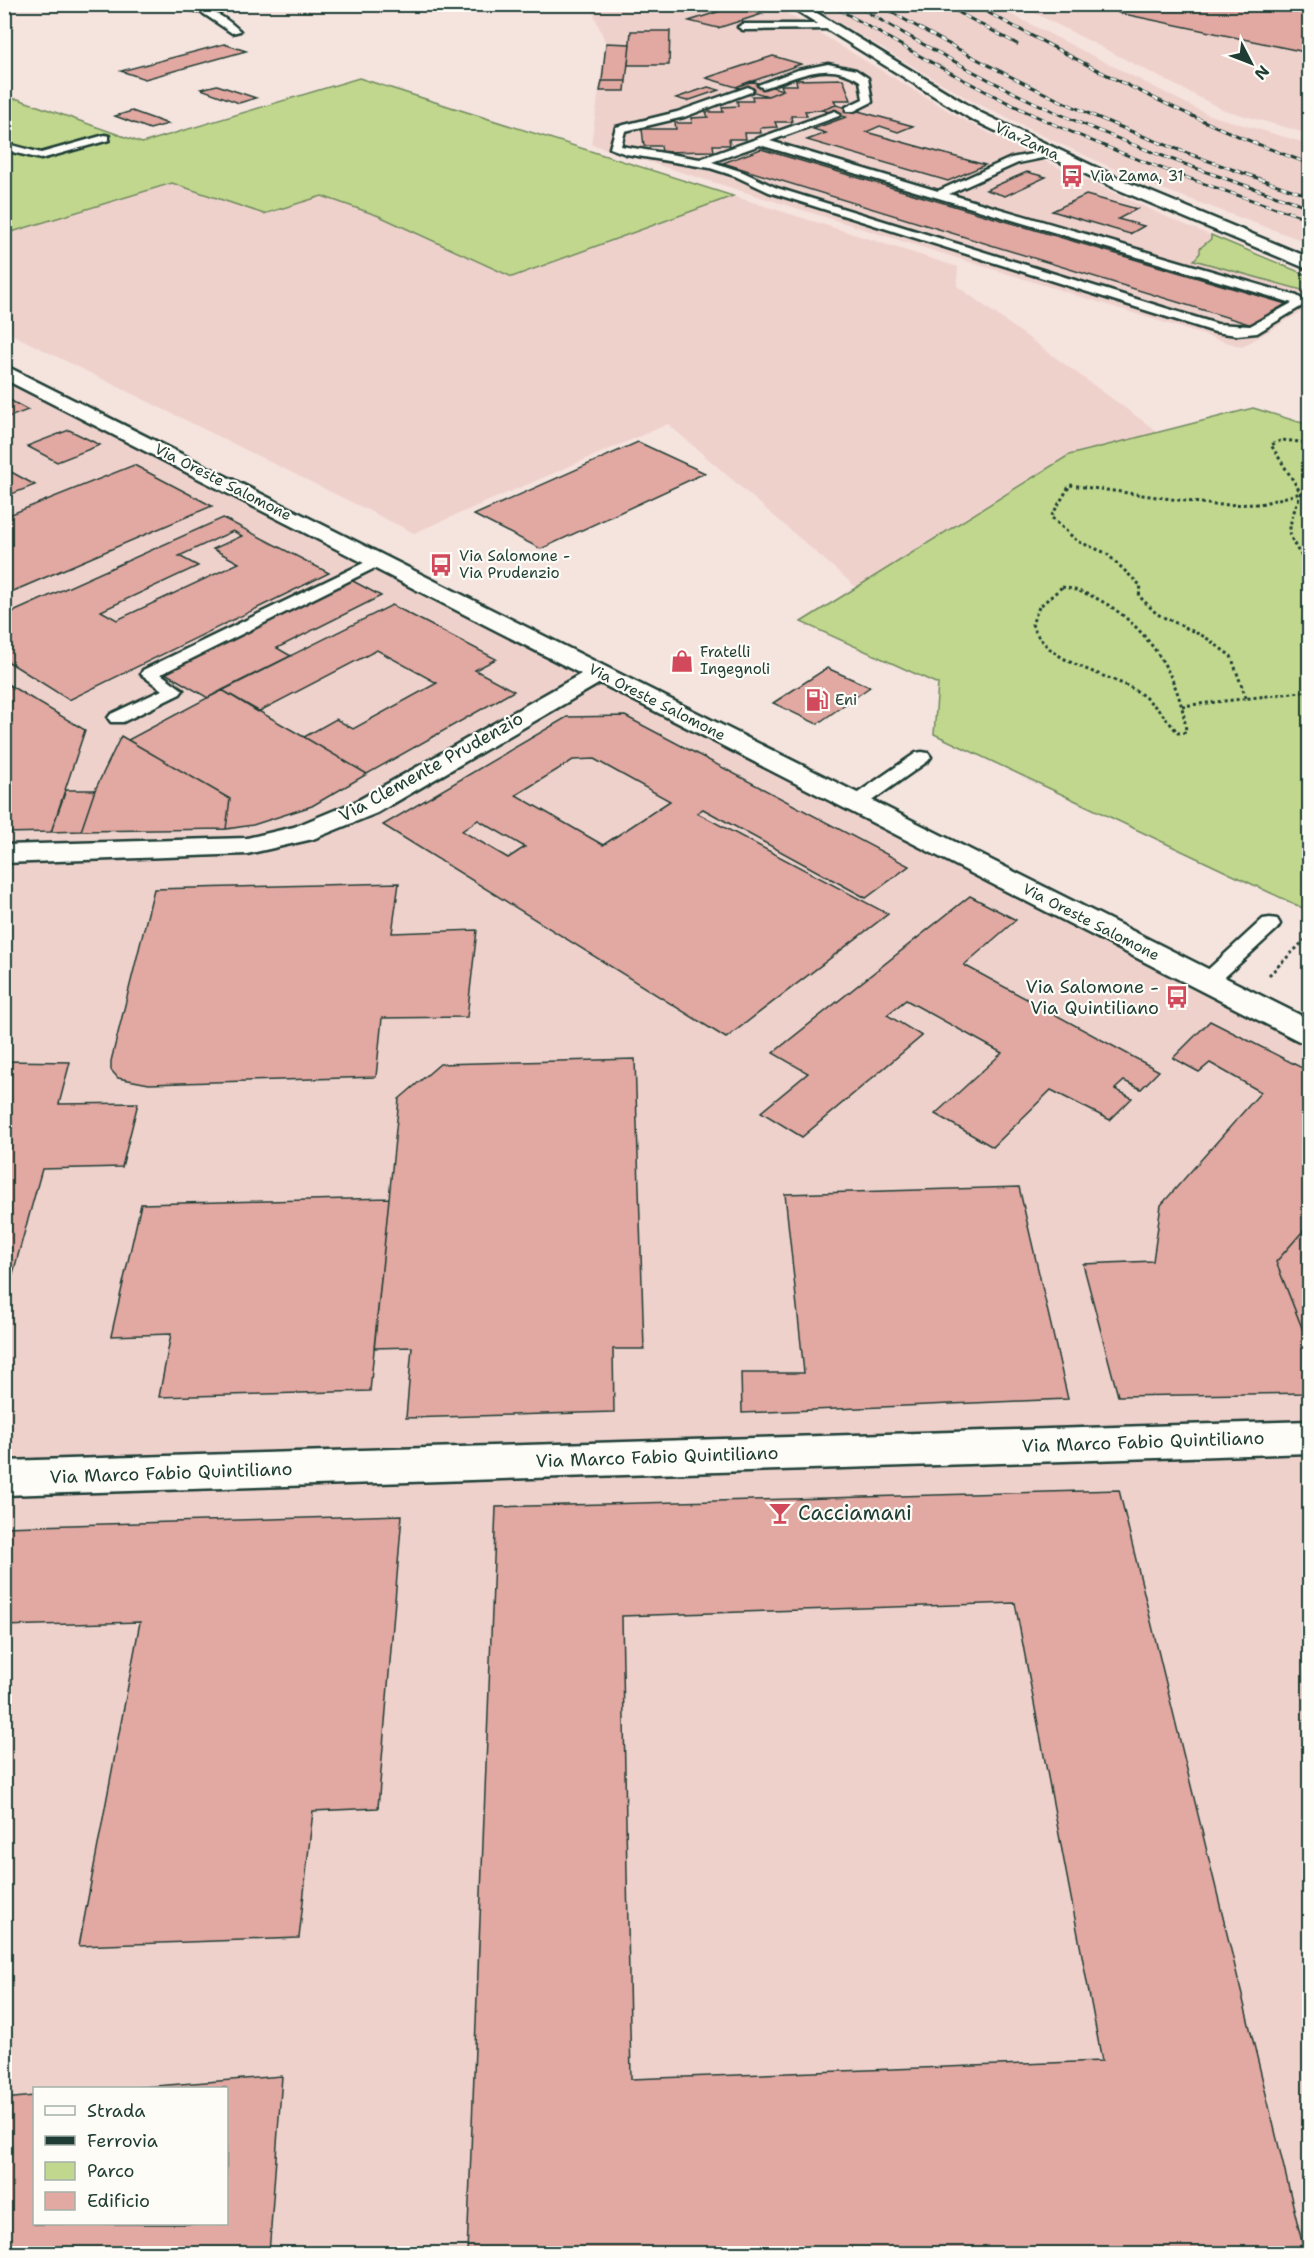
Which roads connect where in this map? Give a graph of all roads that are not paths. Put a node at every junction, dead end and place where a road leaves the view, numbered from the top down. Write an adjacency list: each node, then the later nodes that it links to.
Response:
1 (171, 4): 4 (lane)
2 (792, 4): 6 (street, Via Zama)
3 (217, 6): 4 (lane)
4 (201, 9): 7 (lane)
5 (743, 27): 6 (lane)
6 (829, 27): 15 (street, Via Zama)
7 (235, 31)
8 (763, 85): 10 (lane)
9 (748, 90): 17 (lane)
10 (850, 109)
11 (835, 114): 13 (lane)
12 (105, 138): 14 (lane)
13 (762, 142): 17 (lane); 18 (lane)
14 (4, 146)
15 (1053, 153): 16 (lane); 20 (street, Via Zama)
16 (1027, 159): 18 (lane); 19 (lane)
17 (702, 162): 19 (lane)
18 (940, 194): 19 (lane)
19 (954, 198)
20 (1310, 265)
21 (4, 371): 22 (street, Via Oreste Salomone)
22 (378, 561): 23 (street, Via Oreste Salomone); 24 (lane)
23 (600, 673): 26 (street, Via Oreste Salomone); 27 (street, Via Clemente Prudenzio)
24 (117, 718)
25 (922, 757): 26 (lane)
26 (856, 803): 29 (street, Via Oreste Salomone)
27 (4, 854)
28 (1270, 924): 29 (lane)
29 (1208, 981): 30 (street, Via Oreste Salomone)
30 (1310, 1033)
31 (1310, 1437): 32 (street, Via Marco Fabio Quintiliano)
32 (4, 1478)

